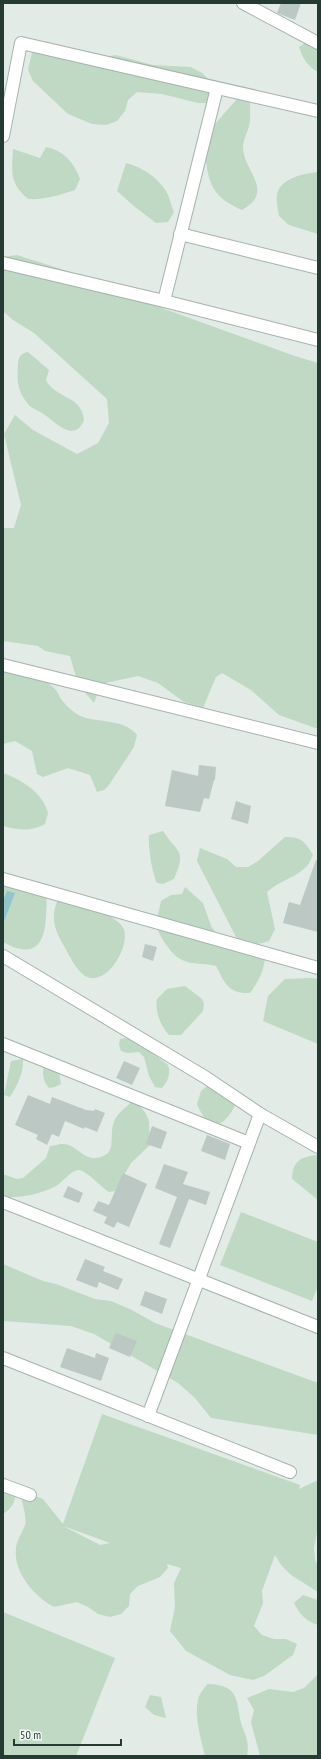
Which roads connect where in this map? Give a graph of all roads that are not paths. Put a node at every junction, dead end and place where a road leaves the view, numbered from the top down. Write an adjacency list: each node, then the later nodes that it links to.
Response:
1 (243, 3): 2 (street)
2 (318, 43)
3 (217, 88): 4 (street); 5 (street); 6 (street)
4 (318, 111)
5 (3, 136)
6 (180, 234): 8 (street); 9 (street)
7 (3, 263): 9 (street)
8 (318, 268)
9 (164, 301): 10 (street)
10 (318, 339)
11 (3, 665): 12 (street)
12 (318, 743)
13 (3, 879): 15 (street)
14 (3, 956): 17 (street)
15 (318, 968)
16 (3, 1044): 18 (street)
17 (260, 1114): 18 (street); 19 (street)
18 (249, 1143): 21 (street)
19 (318, 1148)
20 (3, 1202): 21 (street)
21 (198, 1279): 22 (street); 24 (street)
22 (318, 1327)
23 (3, 1358): 24 (street)
24 (148, 1416): 25 (street)
25 (290, 1472)
26 (3, 1485): 27 (street)
27 (30, 1495)

